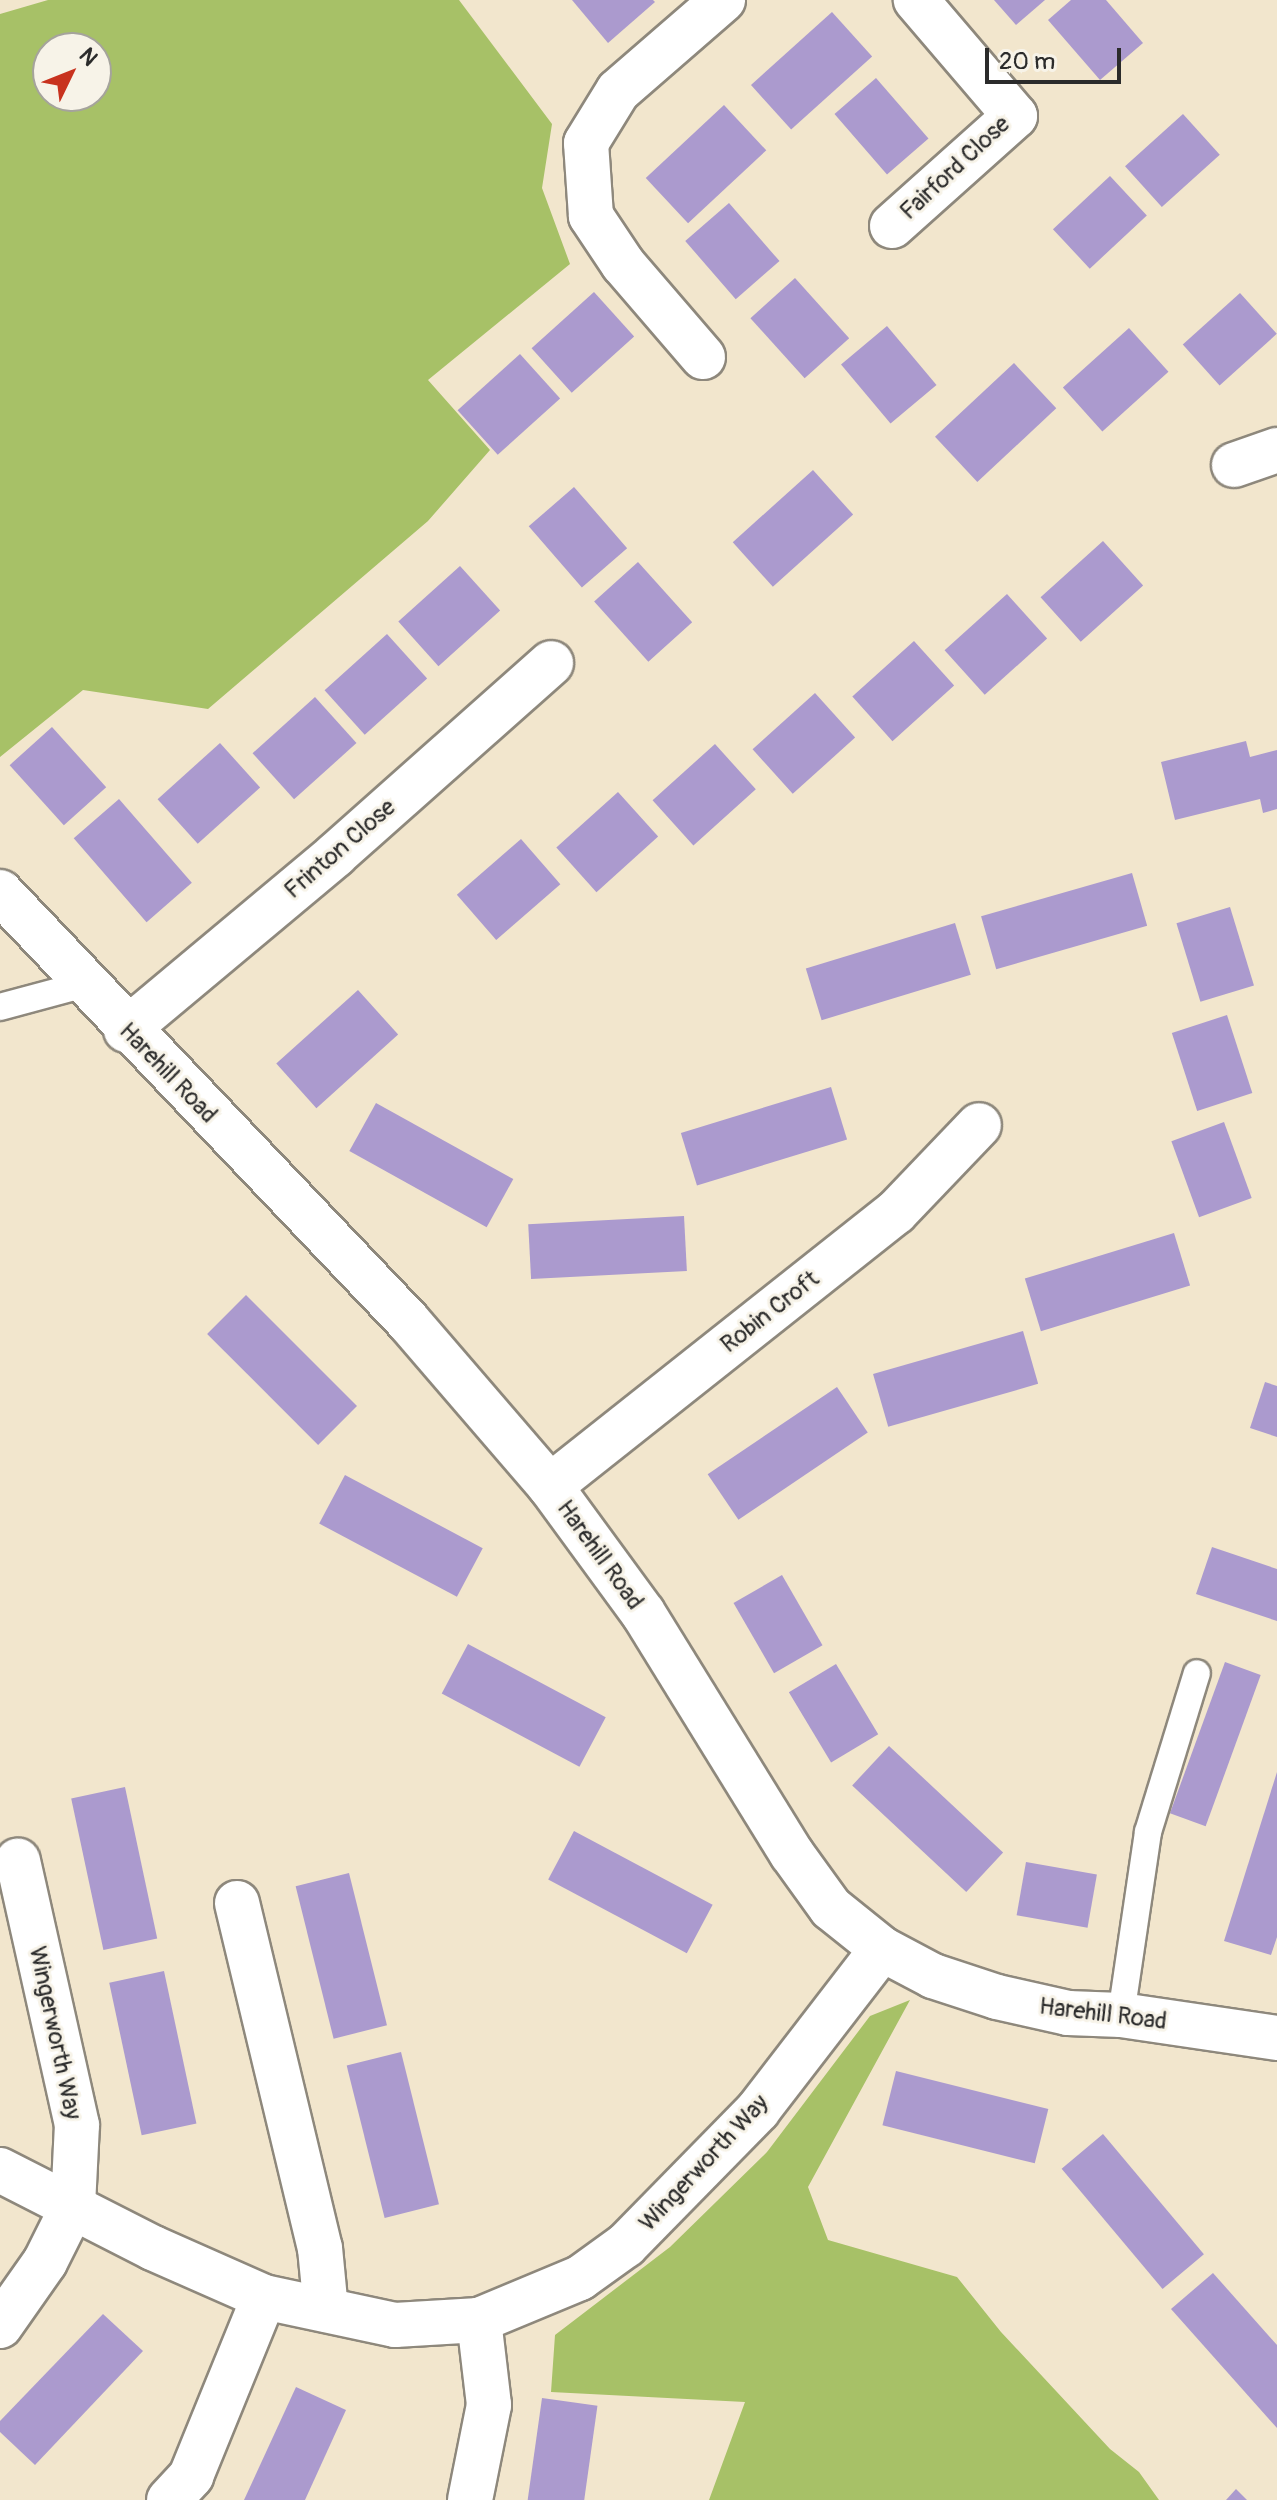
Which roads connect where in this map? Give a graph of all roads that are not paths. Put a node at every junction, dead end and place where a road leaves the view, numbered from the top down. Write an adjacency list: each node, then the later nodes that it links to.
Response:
1 (723, 0): 4 (street)
2 (916, 0): 3 (street, Fairford Close)
3 (892, 226)
4 (703, 357)
5 (1277, 450): 6 (street)
6 (1234, 465)
7 (551, 663): 11 (street, Frinton Close)
8 (0, 892): 9 (street, Harehill Road)
9 (85, 984): 10 (lane); 11 (street, Harehill Road)
10 (0, 1007)
11 (126, 1030): 13 (street, Harehill Road)
12 (979, 1125): 13 (street, Robin Croft)
13 (550, 1486): 17 (street, Harehill Road)
14 (1197, 1673): 18 (lane)
15 (18, 1861): 21 (street, Wingerworth Way)
16 (237, 1903): 23 (street)
17 (882, 1949): 18 (street, Harehill Road); 24 (street, Wingerworth Way)
18 (1121, 2015): 19 (street, Harehill Road)
19 (1277, 2038)
20 (0, 2170): 21 (street, Wingerworth Way)
21 (73, 2206): 22 (street, Wingerworth Way); 25 (street, Wingerworth Way)
22 (264, 2297): 23 (street, Wingerworth Way); 26 (street)
23 (326, 2310): 24 (street, Wingerworth Way)
24 (479, 2320): 27 (street)
25 (0, 2326)
26 (169, 2500)
27 (470, 2500)

